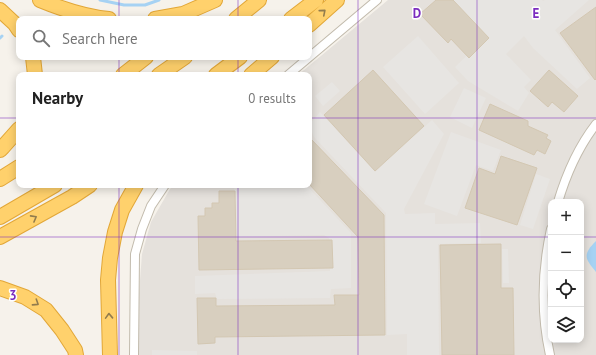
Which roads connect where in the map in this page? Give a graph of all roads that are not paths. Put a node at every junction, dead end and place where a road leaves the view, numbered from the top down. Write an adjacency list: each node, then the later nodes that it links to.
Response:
1 (40, 0): 9 (highway)
2 (214, 0): 10 (highway)
3 (221, 0): 11 (highway)
4 (260, 0): 12 (highway)
5 (316, 0): 13 (highway)
6 (337, 0): 14 (highway, one-way to 6)
7 (377, 0): 16 (street)
8 (0, 10): 15 (highway)
9 (91, 16)
10 (172, 16)
11 (200, 16)
12 (240, 16)
13 (295, 16)
14 (312, 22)
15 (16, 26)
16 (312, 55)
17 (33, 60): 23 (highway)
18 (142, 60): 24 (highway)
19 (181, 60): 25 (highway)
20 (236, 60): 26 (highway)
21 (268, 60): 27 (highway)
22 (306, 60): 28 (street)
23 (35, 72)
24 (126, 72)
25 (163, 72)
26 (220, 72)
27 (254, 72)
28 (292, 72)
29 (596, 124): 40 (street)
30 (16, 132): 32 (highway)
31 (16, 146): 33 (highway)
32 (0, 150)
33 (0, 156)
34 (16, 169): 35 (highway)
35 (0, 178)
36 (50, 188): 41 (highway)
37 (86, 188): 43 (highway, one-way to 37)
38 (134, 188): 46 (highway, one-way to 38)
39 (163, 188): 47 (street)
40 (559, 199)
41 (0, 217)
42 (550, 235): 48 (street)
43 (0, 237)
44 (0, 288): 45 (highway, one-way to 45)
45 (76, 355)
46 (110, 355)
47 (134, 355)
48 (550, 355)

